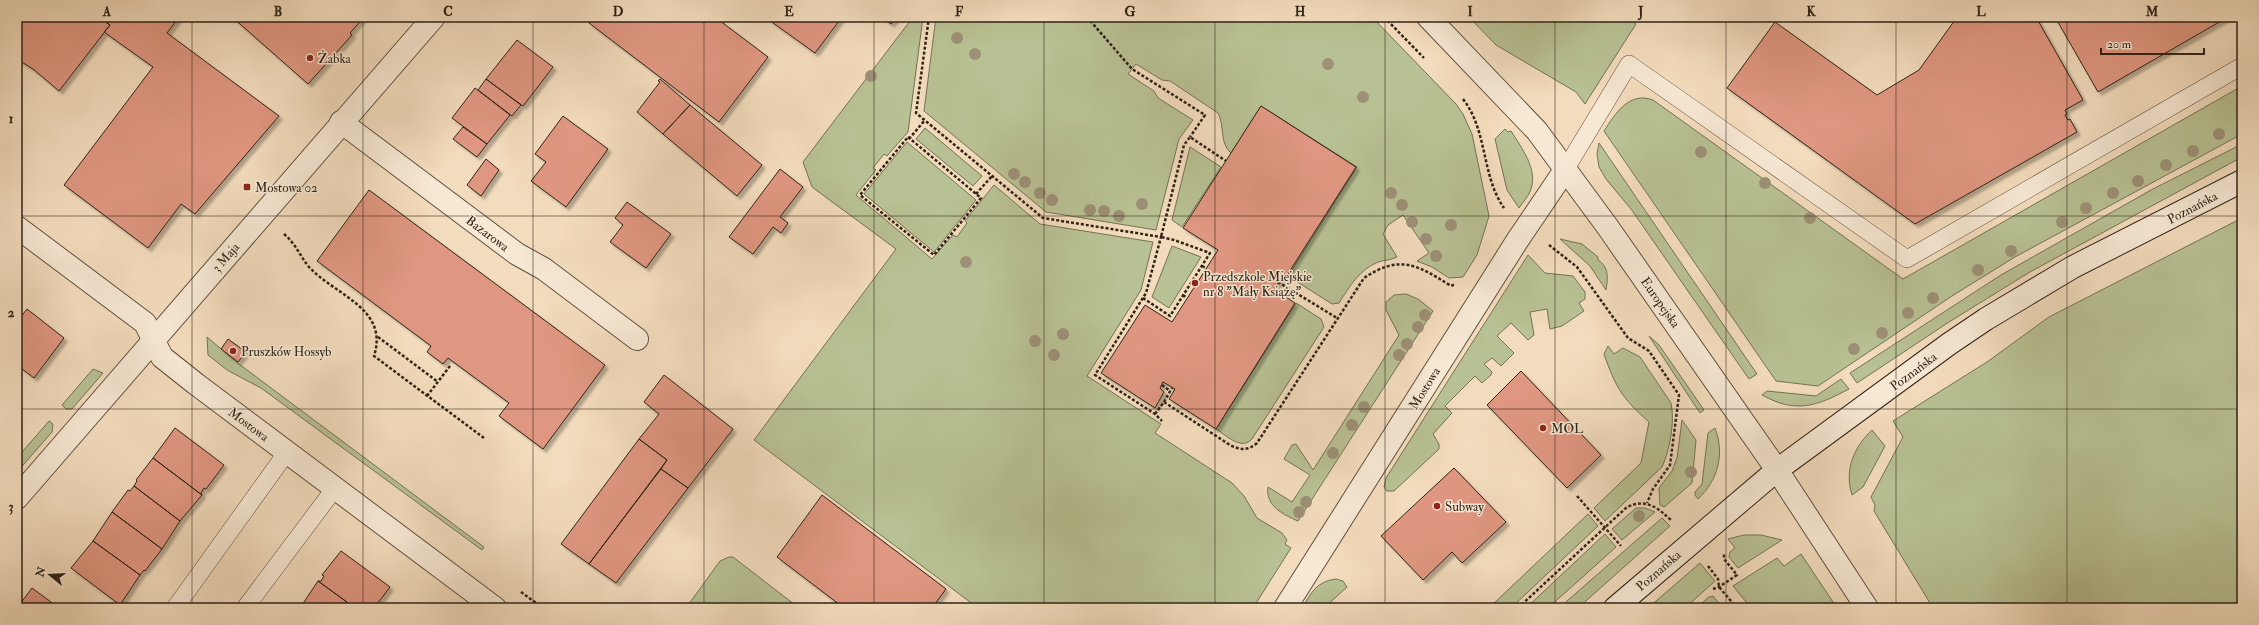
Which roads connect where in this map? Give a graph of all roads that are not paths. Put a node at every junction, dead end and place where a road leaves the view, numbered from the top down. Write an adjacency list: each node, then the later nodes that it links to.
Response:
1 (434, 17): 4 (street, 3 Maja)
2 (1428, 17): 5 (street, Europejska)
3 (2242, 66): 5 (lane)
4 (341, 122): 8 (street, 3 Maja); 9 (street, Bazarowa)
5 (1565, 170): 11 (street, Europejska); 17 (street, Mostowa)
6 (2242, 181): 11 (street, Poznańska)
7 (17, 227): 8 (street, Mostowa)
8 (153, 339): 10 (street, Mostowa); 13 (street, 3 Maja)
9 (637, 339)
10 (287, 452): 12 (street, Mostowa); 14 (lane)
11 (1777, 470): 18 (street, Poznańska); 19 (street, Europejska)
12 (335, 488): 15 (lane); 16 (street, Mostowa)
13 (17, 498)
14 (175, 608)
15 (245, 608)
16 (495, 608)
17 (1285, 608)
18 (1615, 608)
19 (1867, 608)

